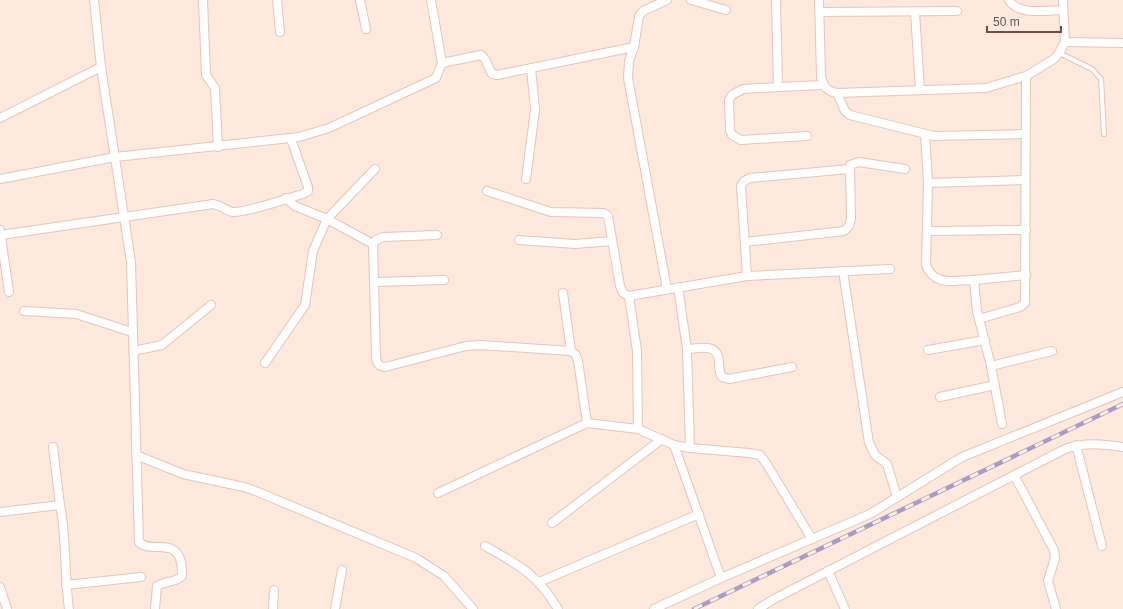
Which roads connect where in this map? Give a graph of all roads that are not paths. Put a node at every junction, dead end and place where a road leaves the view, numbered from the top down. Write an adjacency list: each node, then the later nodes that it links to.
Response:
1 (94, 0): 24 (street)
2 (203, 0): 37 (street)
3 (277, 0): 18 (street)
4 (360, 0): 17 (street)
5 (431, 0): 23 (street)
6 (667, 0): 21 (street)
7 (691, 0): 12 (street)
8 (820, 0): 15 (street)
9 (1009, 0): 13 (street)
10 (1063, 0): 13 (street)
11 (776, 2): 28 (street)
12 (726, 10)
13 (1064, 10): 19 (street)
14 (957, 11): 16 (street)
15 (820, 12): 16 (street); 27 (street)
16 (915, 12): 29 (street)
17 (366, 29)
18 (280, 32)
19 (1065, 42): 20 (street); 22 (street)
20 (1123, 43)
21 (634, 47): 25 (street); 66 (street)
22 (1059, 53): 26 (street); 34 (lane)
23 (442, 63): 25 (street); 36 (street)
24 (101, 68): 31 (street); 38 (street)
25 (531, 68): 43 (street)
26 (1026, 76): 29 (street); 33 (street)
27 (823, 85): 28 (street); 30 (street)
28 (778, 87): 35 (street)
29 (920, 90): 30 (street)
30 (836, 93): 32 (street)
31 (0, 118)
32 (926, 134): 33 (street); 45 (street)
33 (1025, 134): 44 (street)
34 (1104, 134)
35 (807, 136)
36 (291, 138): 37 (street); 47 (street)
37 (218, 146): 38 (street)
38 (115, 157): 42 (street); 48 (street)
39 (905, 168): 41 (street)
40 (375, 169): 49 (street)
41 (849, 169): 56 (street); 56 (street)
42 (0, 179)
43 (526, 179)
44 (1025, 180): 45 (street); 50 (street)
45 (928, 183): 51 (street)
46 (487, 191): 55 (street)
47 (286, 198): 48 (street); 49 (street)
48 (125, 217): 52 (street); 73 (street)
49 (327, 219): 57 (street); 80 (street)
50 (1026, 230): 51 (street); 60 (street)
51 (927, 231): 63 (street)
52 (0, 232): 67 (street)
53 (437, 234): 57 (street)
54 (519, 240): 55 (street)
55 (612, 241): 69 (street)
56 (745, 242): 61 (street)
57 (373, 244): 64 (street)
58 (890, 269): 59 (street)
59 (843, 271): 61 (street); 98 (street)
60 (1026, 275): 63 (street); 72 (street)
61 (747, 276): 65 (street)
62 (444, 280): 64 (street)
63 (974, 280): 72 (street)
64 (374, 282): 78 (street)
65 (678, 287): 66 (street); 75 (street)
66 (667, 289): 69 (street)
67 (9, 292)
68 (563, 293): 78 (street)
69 (629, 296): 88 (street)
70 (211, 305): 77 (street)
71 (24, 312): 73 (street)
72 (979, 319): 74 (street)
73 (132, 332): 77 (street)
74 (985, 340): 76 (street); 81 (street)
75 (687, 349): 82 (street); 94 (street)
76 (928, 350)
77 (133, 351): 95 (street)
78 (571, 351): 86 (street)
79 (1052, 351): 81 (street)
80 (265, 363)
81 (991, 366): 83 (street)
82 (792, 367)
83 (995, 385): 85 (street); 87 (street)
84 (1123, 392): 98 (street)
85 (940, 397)
86 (587, 422): 88 (street); 97 (street)
87 (1002, 424)
88 (638, 429): 89 (street)
89 (662, 440): 90 (street); 102 (street)
90 (674, 445): 94 (street); 101 (street)
91 (1076, 445): 93 (street); 96 (street); 105 (street)
92 (53, 447): 99 (street)
93 (1123, 447)
94 (690, 448): 103 (street)
95 (136, 455): 116 (street); 119 (street)
96 (1014, 475): 107 (street); 124 (street)
97 (438, 493)
98 (897, 497): 103 (street)
99 (60, 505): 100 (street); 111 (street)
100 (0, 512)
101 (698, 514): 109 (street); 110 (street)
102 (552, 523)
103 (812, 539): 109 (street)
104 (485, 546): 110 (street)
105 (1102, 546)
106 (342, 570): 118 (street)
107 (828, 571): 122 (street); 123 (street)
108 (141, 577): 111 (street)
109 (721, 578): 121 (street)
110 (539, 582): 120 (street)
111 (66, 585): 115 (street)
112 (0, 587): 114 (street)
113 (274, 590): 117 (street)
114 (6, 609)
115 (69, 609)
116 (155, 609)
117 (273, 609)
118 (334, 609)
119 (473, 609)
120 (558, 609)
121 (654, 609)
122 (758, 609)
123 (845, 609)
124 (1056, 609)

